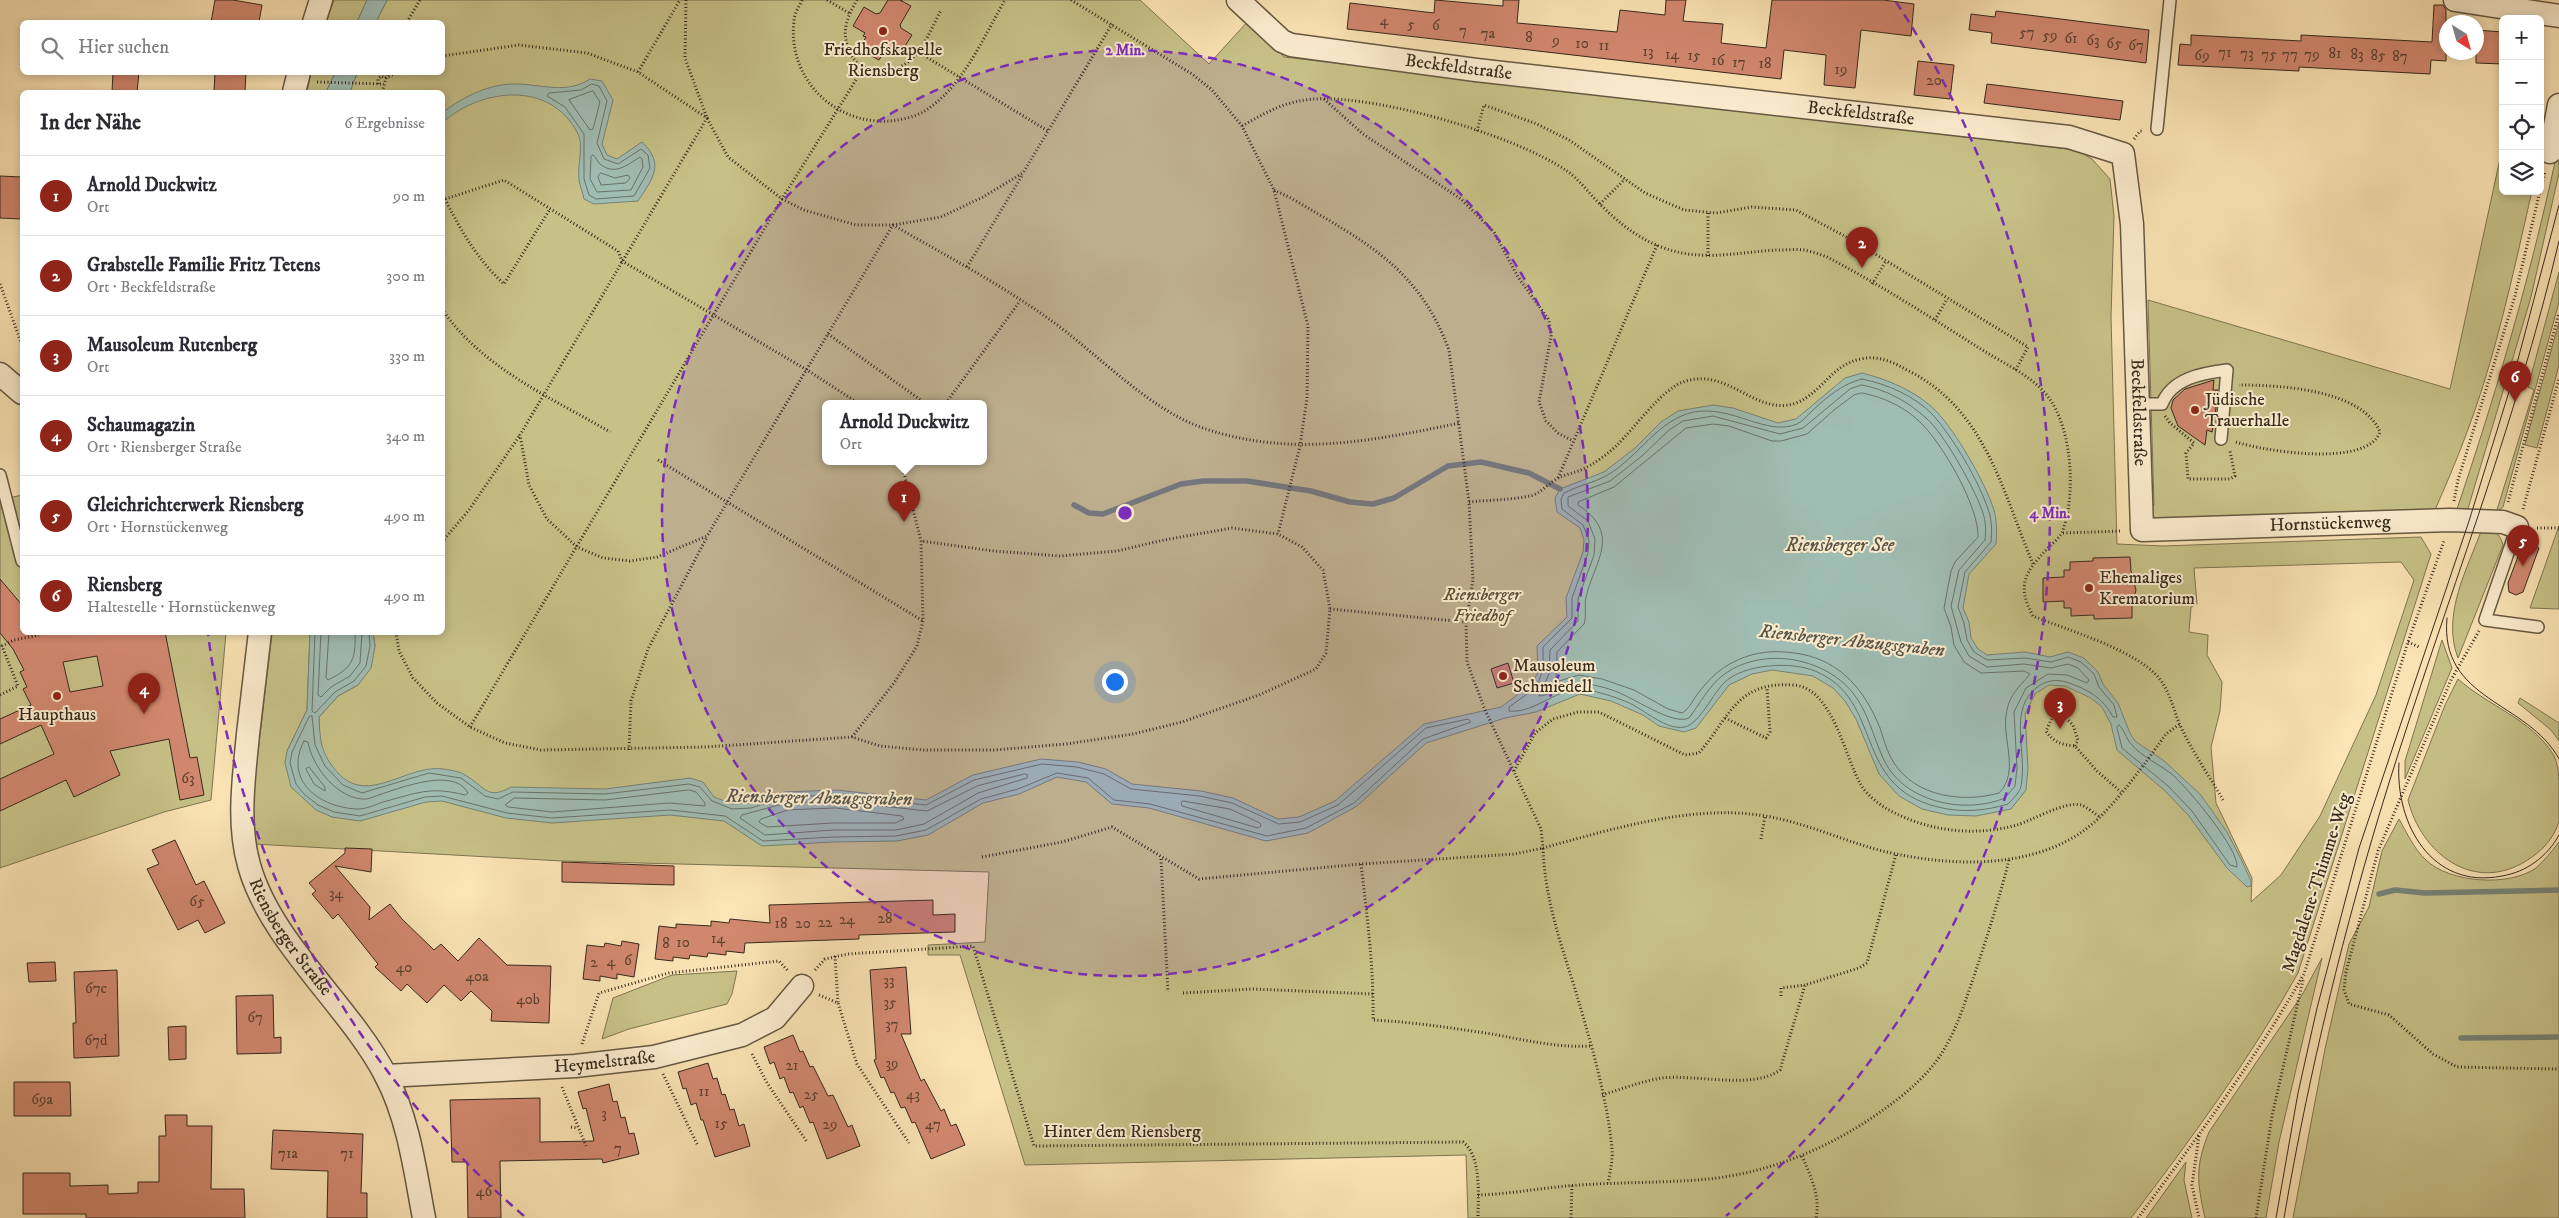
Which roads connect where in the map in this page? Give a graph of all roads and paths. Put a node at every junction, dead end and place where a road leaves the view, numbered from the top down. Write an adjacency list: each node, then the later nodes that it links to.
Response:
1 (321, 0): 16 (street)
2 (420, 0): 17 (path)
3 (680, 0): 22 (path)
4 (686, 0): 36 (path)
5 (802, 0): 35 (path)
6 (827, 0): 14 (path)
7 (857, 0): 14 (path)
8 (1005, 0): 27 (path)
9 (1071, 0): 18 (path)
10 (1238, 0): 78 (street, Beckfeldstraße)
11 (2170, 0): 38 (lane)
12 (2455, 0): 15 (street)
13 (941, 10): 19 (path)
14 (849, 13): 21 (path)
15 (2559, 16)
16 (315, 20)
17 (408, 20)
18 (1112, 24): 37 (path); 39 (path)
19 (918, 52): 21 (path); 27 (path)
20 (445, 56): 22 (path)
21 (864, 67): 35 (path)
22 (638, 72): 36 (path)
23 (298, 75): 31 (street)
24 (387, 75): 26 (path)
25 (392, 75): 26 (path)
26 (386, 78): 29 (path); 30 (path)
27 (959, 78): 35 (path); 39 (path)
28 (323, 82): 29 (path)
29 (378, 84): 30 (path)
30 (384, 84): 32 (path)
31 (294, 90)
32 (382, 90)
33 (1323, 98): 37 (path); 40 (path); 84 (path)
34 (2559, 105): 41 (street)
35 (837, 111): 46 (path)
36 (707, 118): 46 (path); 55 (path)
37 (1242, 126): 44 (path)
38 (2157, 129)
39 (1048, 131): 42 (path)
40 (1477, 131): 43 (path); 49 (path)
41 (2550, 152)
42 (1023, 173): 52 (path); 57 (path)
43 (1624, 179): 49 (path); 51 (path)
44 (1274, 190): 80 (path); 85 (path)
45 (2539, 195): 92 (path, Magdalene-Thimme-Weg)
46 (782, 199): 52 (path); 63 (path)
47 (445, 200): 50 (path)
48 (445, 202): 50 (path)
49 (1600, 204): 53 (path)
50 (550, 208): 55 (path)
51 (1708, 213): 54 (path); 56 (path)
52 (893, 225): 57 (path); 66 (path)
53 (1657, 245): 54 (path); 84 (path)
54 (1708, 257): 59 (path)
55 (622, 261): 63 (path); 74 (path)
56 (1886, 261): 59 (path); 60 (path)
57 (967, 268): 61 (path)
58 (0, 284): 67 (path)
59 (1872, 284): 65 (path)
60 (1947, 299): 65 (path); 69 (path)
61 (1020, 301): 77 (path); 85 (path)
62 (445, 313): 74 (path)
63 (714, 314): 68 (path); 100 (path)
64 (2559, 314): 93 (path)
65 (1935, 320): 69 (path)
66 (828, 334): 68 (path); 76 (path)
67 (20, 339)
68 (806, 370): 75 (path); 91 (path)
69 (2015, 370): 95 (path)
70 (0, 374): 73 (street)
71 (2559, 379): 93 (path)
72 (2226, 385): 79 (lane); 83 (lane); 83 (path)
73 (20, 391)
74 (543, 393): 81 (path); 82 (path)
75 (853, 400)
76 (921, 400)
77 (948, 400)
78 (2138, 404): 79 (lane); 94 (street, Beckfeldstraße)
79 (2162, 404): 83 (path)
80 (1460, 423): 85 (path); 90 (path)
81 (610, 432)
82 (520, 434): 98 (path); 100 (path)
83 (2224, 439)
84 (1573, 441): 89 (path)
85 (1300, 446): 96 (path)
86 (658, 460): 91 (path)
87 (903, 465): 99 (path)
88 (0, 475): 101 (lane)
89 (1558, 478): 90 (path); 102 (path)
90 (1469, 502): 106 (path)
91 (728, 503): 97 (path); 105 (path)
92 (2450, 520): 93 (street, Hornstückenweg); 94 (street, Hornstückenweg); 111 (path, Magdalene-Thimme-Weg)
93 (2510, 525): 104 (lane)
94 (2142, 530): 95 (path)
95 (2063, 533): 102 (path)
96 (1278, 534): 99 (path); 103 (path)
97 (707, 536): 100 (path); 120 (path)
98 (445, 538)
99 (921, 541): 105 (path)
100 (577, 546): 117 (path)
101 (20, 554)
102 (2033, 564): 116 (path)
103 (1330, 608): 106 (path); 118 (path)
104 (2485, 620): 107 (lane); 146 (path)
105 (923, 621): 118 (path)
106 (1466, 622): 121 (path)
107 (2538, 627)
108 (35, 635): 114 (path)
109 (260, 635): 147 (street, Riensberger Straße)
110 (396, 635): 117 (path)
111 (2408, 642): 112 (path); 134 (path, Magdalene-Thimme-Weg)
112 (2419, 647)
113 (1767, 688): 115 (path); 115 (path); 125 (path)
114 (0, 695)
115 (1724, 718): 121 (path)
116 (2180, 724): 122 (path); 123 (path)
117 (470, 727): 120 (path)
118 (852, 737): 120 (path)
119 (2075, 746): 119 (path); 122 (path)
120 (629, 750)
121 (1514, 772): 127 (path)
122 (2121, 792): 125 (path)
123 (2223, 800)
124 (1765, 816): 126 (path); 127 (path); 128 (path)
125 (2100, 817): 131 (path)
126 (1761, 840)
127 (1543, 848): 132 (path); 143 (path)
128 (1896, 854): 131 (path); 135 (path)
129 (982, 858): 130 (path)
130 (1161, 858): 132 (path); 137 (path)
131 (2009, 860): 156 (path)
132 (1360, 864): 139 (path)
133 (835, 956): 136 (path); 141 (path); 159 (path, Hinter dem Riensberg)
134 (2304, 974): 151 (path, Magdalene-Thimme-Weg); 166 (path)
135 (1805, 985): 140 (path); 148 (path)
136 (802, 986): 141 (path); 142 (street, Heymelstraße); 145 (path)
137 (1168, 992)
138 (1183, 993): 139 (path)
139 (1374, 994): 143 (path)
140 (1781, 996)
141 (838, 1003): 153 (path)
142 (742, 1035): 144 (street, Heymelstraße); 152 (path)
143 (1591, 1046): 148 (path)
144 (654, 1057): 145 (street, Heymelstraße); 155 (path)
145 (575, 1066): 147 (street, Heymelstraße); 150 (path)
146 (2559, 1069)
147 (386, 1076): 160 (street, Riensberger Straße)
148 (1602, 1095): 157 (path)
149 (571, 1127): 150 (path)
150 (577, 1128): 154 (path)
151 (2199, 1136): 164 (path, Magdalene-Thimme-Weg); 165 (path)
152 (808, 1142)
153 (908, 1143)
154 (586, 1146)
155 (698, 1146)
156 (1802, 1156): 157 (path); 163 (path)
157 (1608, 1183): 158 (path)
158 (1572, 1185): 159 (path); 162 (path)
159 (1478, 1195): 161 (path, Hinter dem Riensberg)
160 (424, 1218)
161 (1478, 1218)
162 (1571, 1218)
163 (1816, 1218)
164 (2138, 1218)
165 (2199, 1218)
166 (2256, 1218)

